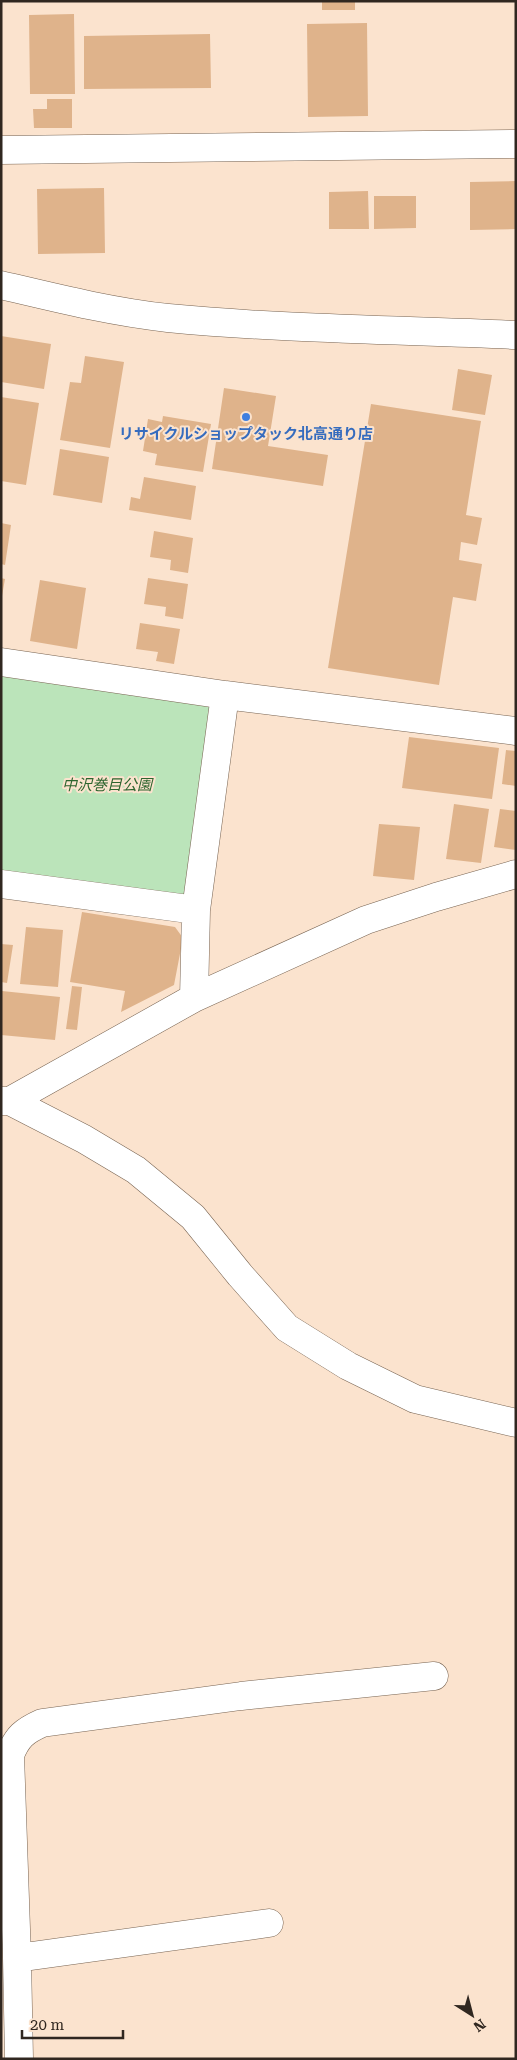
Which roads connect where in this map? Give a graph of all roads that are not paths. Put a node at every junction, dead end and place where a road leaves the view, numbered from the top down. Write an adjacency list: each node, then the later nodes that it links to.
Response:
1 (516, 144): 2 (street)
2 (1, 150)
3 (1, 285): 4 (street)
4 (516, 336)
5 (1, 662): 6 (street)
6 (225, 695): 7 (street); 10 (street)
7 (516, 731)
8 (516, 874): 11 (street)
9 (1, 884): 10 (street)
10 (196, 910): 11 (street)
11 (194, 998): 12 (street)
12 (6, 1101): 13 (street)
13 (516, 1423)
14 (434, 1676): 16 (street)
15 (269, 1923): 16 (street)
16 (17, 1958): 17 (street)
17 (19, 2059)

